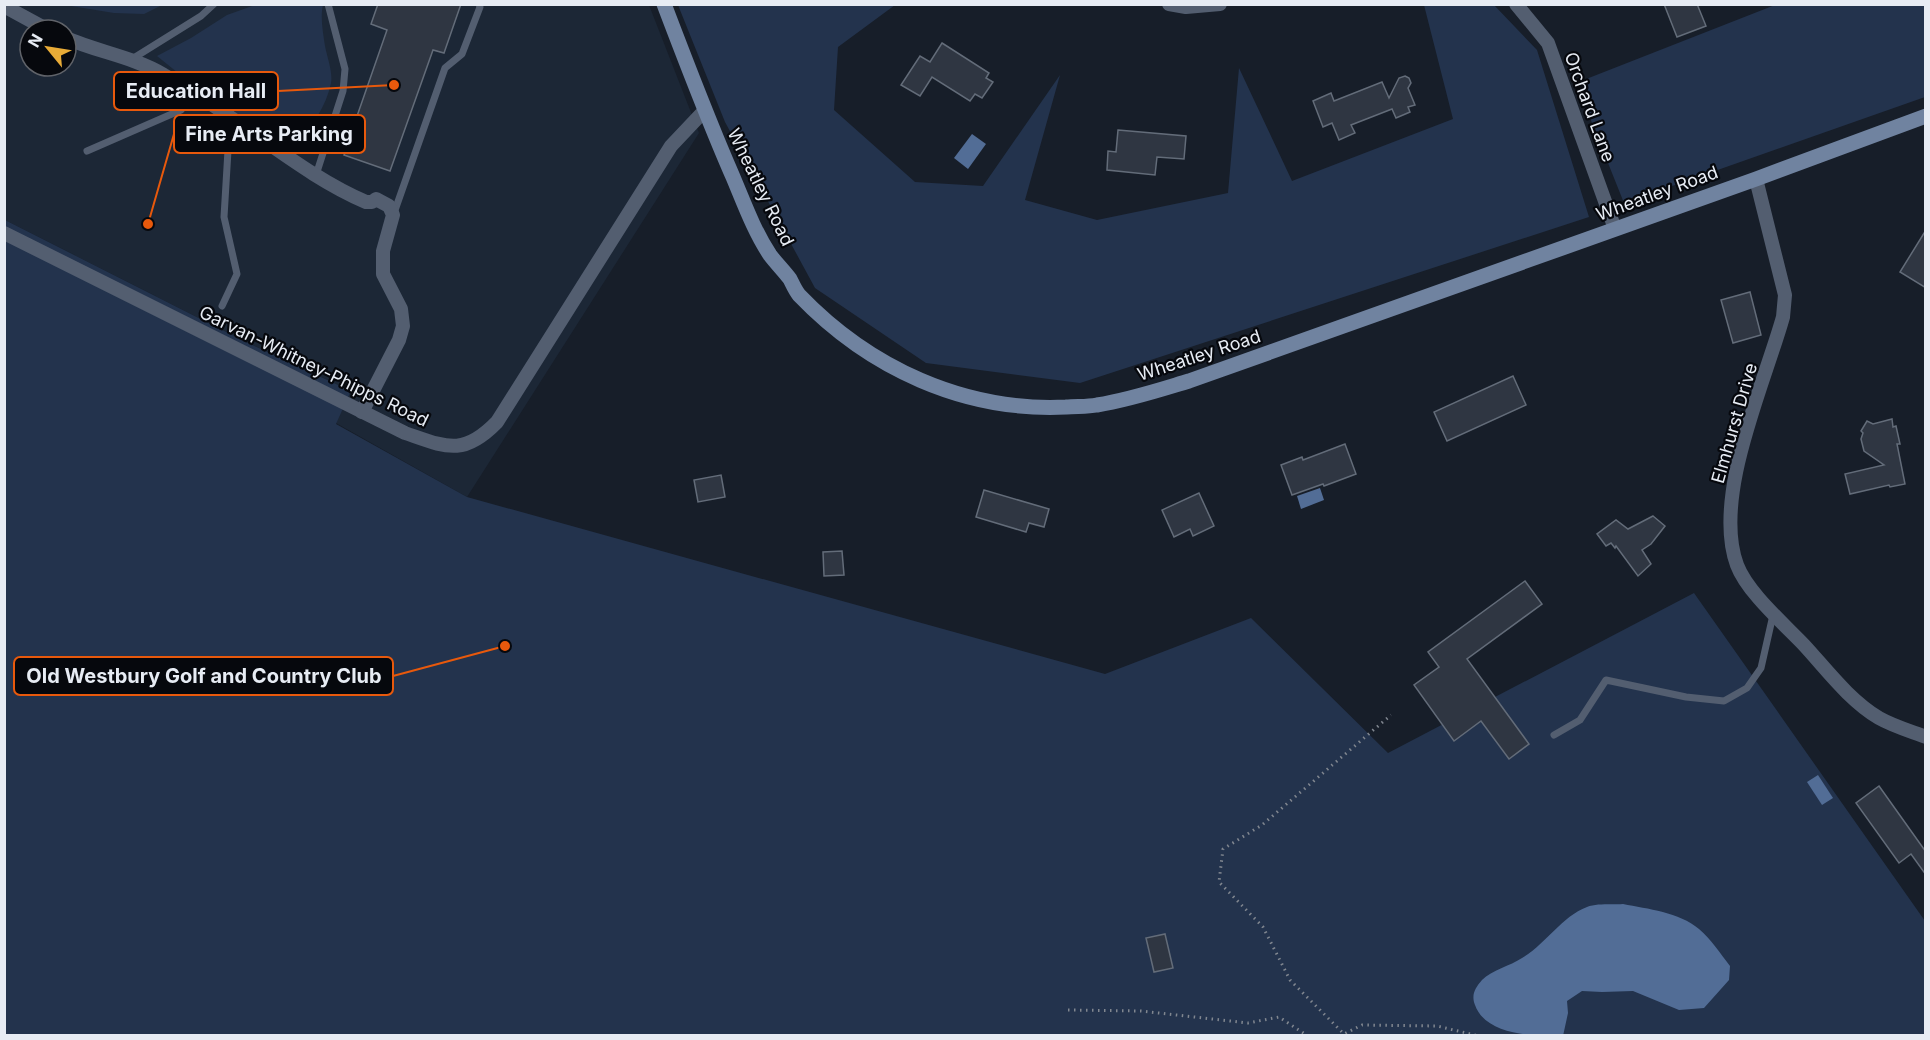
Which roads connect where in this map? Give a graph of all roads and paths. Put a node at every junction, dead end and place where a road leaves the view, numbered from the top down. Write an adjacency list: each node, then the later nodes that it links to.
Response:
1 (214, 4): 11 (lane)
2 (328, 4): 17 (lane)
3 (479, 4): 19 (lane)
4 (664, 4): 13 (main road, Wheatley Road)
5 (1169, 4): 6 (street)
6 (1220, 4)
7 (1516, 4): 20 (street, Orchard Lane)
8 (4, 6): 9 (street)
9 (26, 18)
10 (78, 43): 11 (street)
11 (132, 59): 12 (street)
12 (194, 94): 15 (street); 16 (lane)
13 (705, 110): 20 (main road, Wheatley Road); 23 (street, Garvan-Whitney-Phipps Road)
14 (1926, 116): 18 (main road, Wheatley Road)
15 (230, 117): 17 (street); 22 (lane)
16 (87, 151)
17 (316, 175): 19 (street)
18 (1756, 179): 20 (main road, Wheatley Road); 24 (street, Elmhurst Drive)
19 (393, 215): 23 (street)
20 (1615, 229)
21 (4, 233): 23 (street, Garvan-Whitney-Phipps Road)
22 (222, 306)
23 (362, 411)
24 (1773, 613): 26 (lane); 27 (street, Elmhurst Drive)
25 (1391, 715): 30 (path)
26 (1554, 735)
27 (1926, 737)
28 (1068, 1010): 29 (path)
29 (1308, 1035)
30 (1343, 1035): 31 (path)
31 (1479, 1035)

